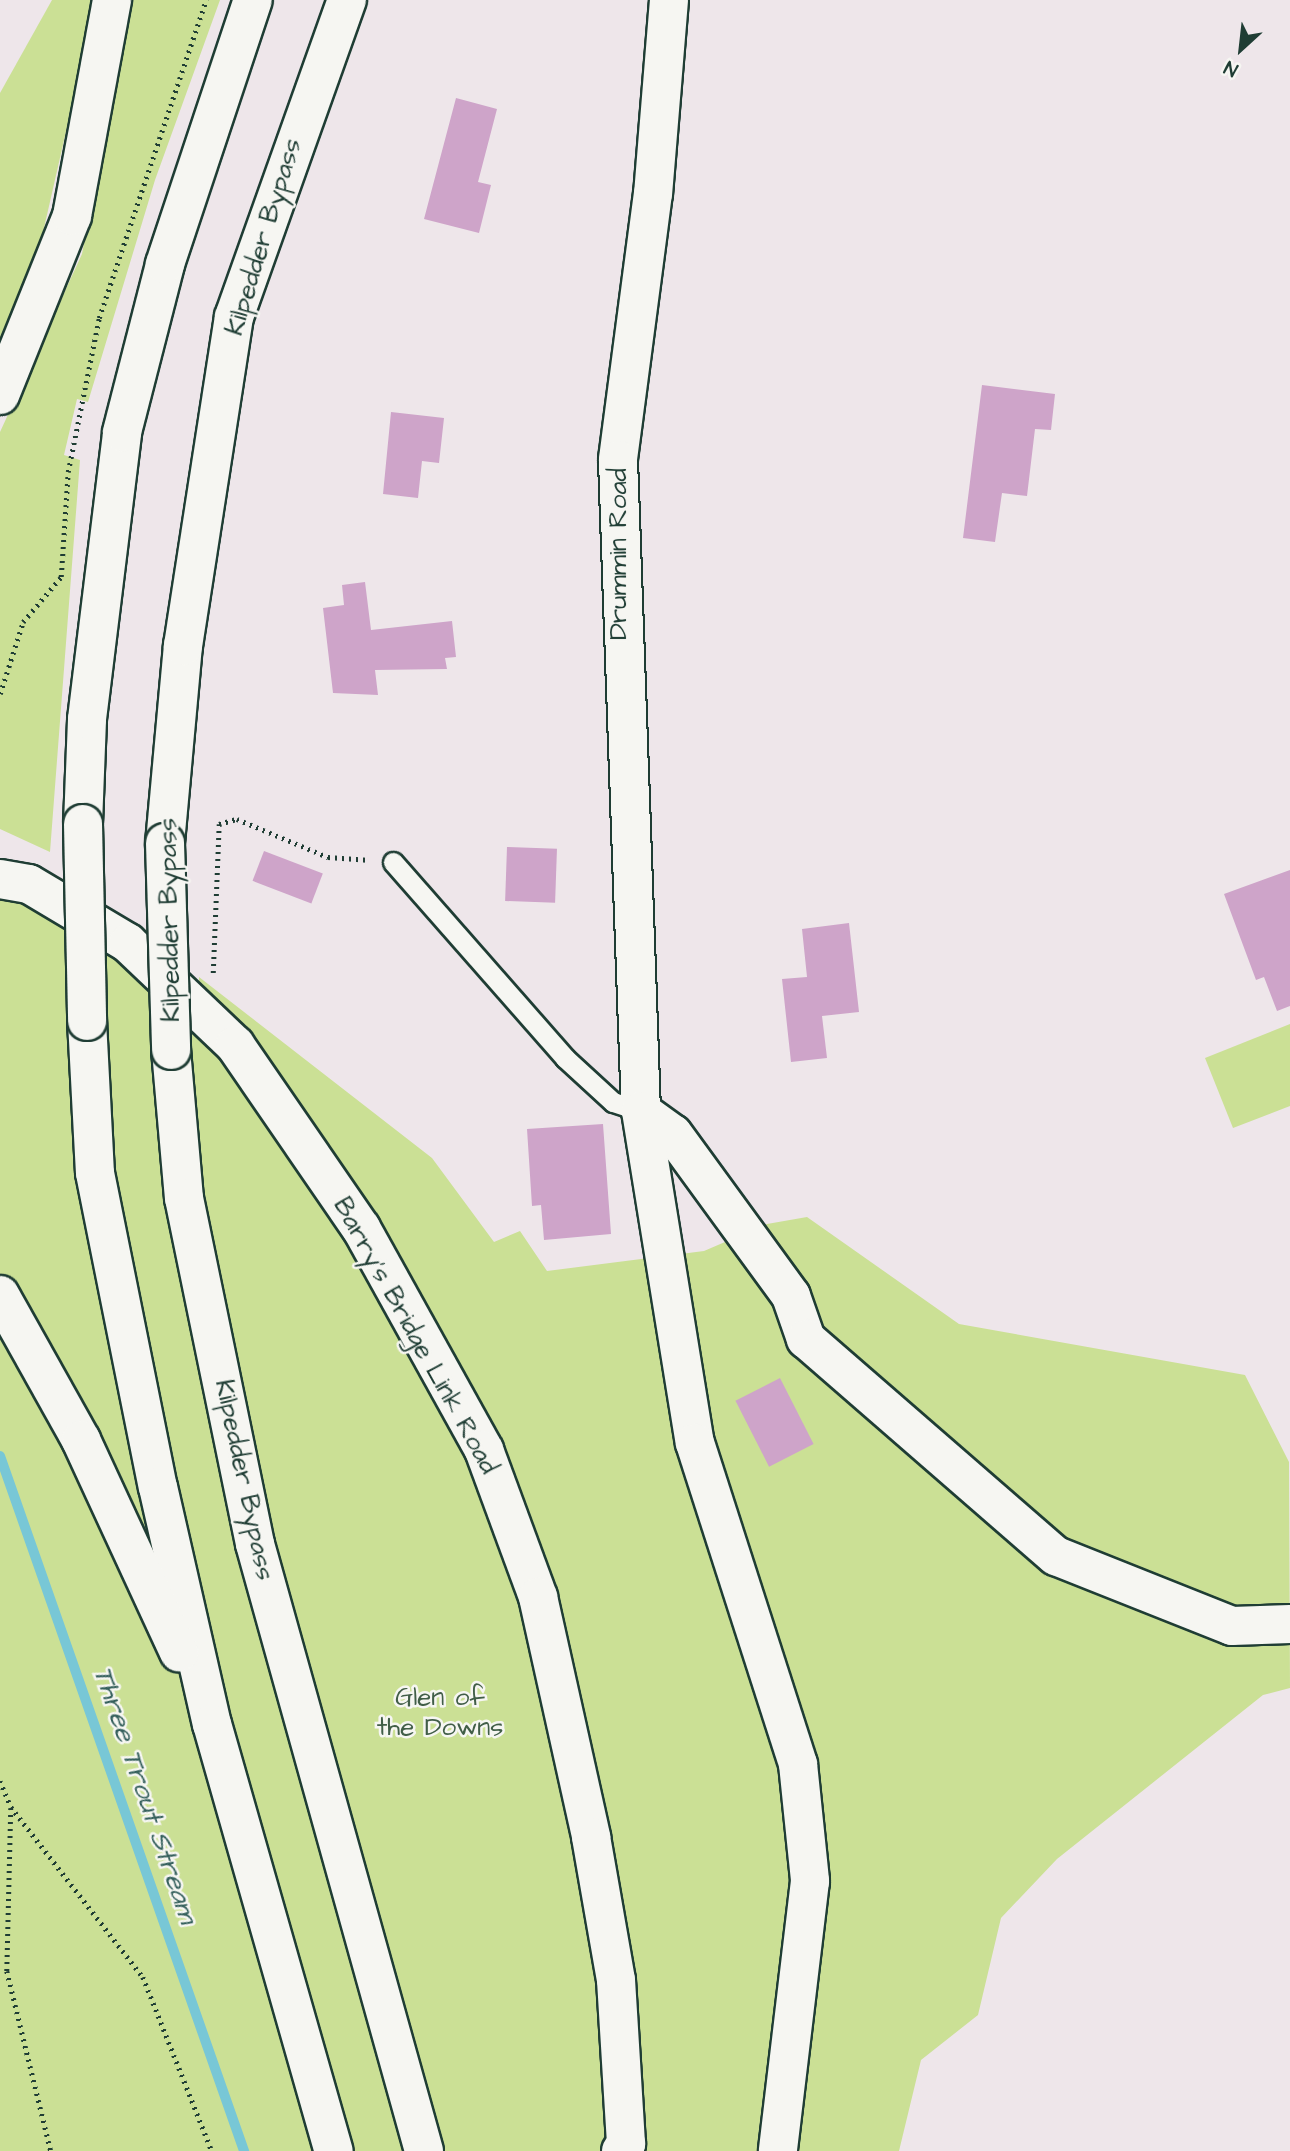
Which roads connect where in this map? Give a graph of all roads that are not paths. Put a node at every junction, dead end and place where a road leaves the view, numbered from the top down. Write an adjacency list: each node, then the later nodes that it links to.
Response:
1 (113, 0): 5 (main road)
2 (253, 0): 11 (main road, bridge)
3 (347, 0): 12 (main road, Kilpedder Bypass, bridge)
4 (669, 0): 8 (main road, Drummin Road)
5 (0, 395)
6 (393, 862): 8 (lane)
7 (0, 879): 13 (main road, Barry's Bridge Link Road)
8 (641, 1111): 10 (main road); 17 (main road, Drummin Road)
9 (0, 1295): 11 (main road)
10 (1290, 1625)
11 (212, 1724): 14 (main road)
12 (338, 1845): 15 (main road); 16 (main road)
13 (625, 2149)
14 (334, 2151)
15 (424, 2151)
16 (443, 2151)
17 (778, 2151)

